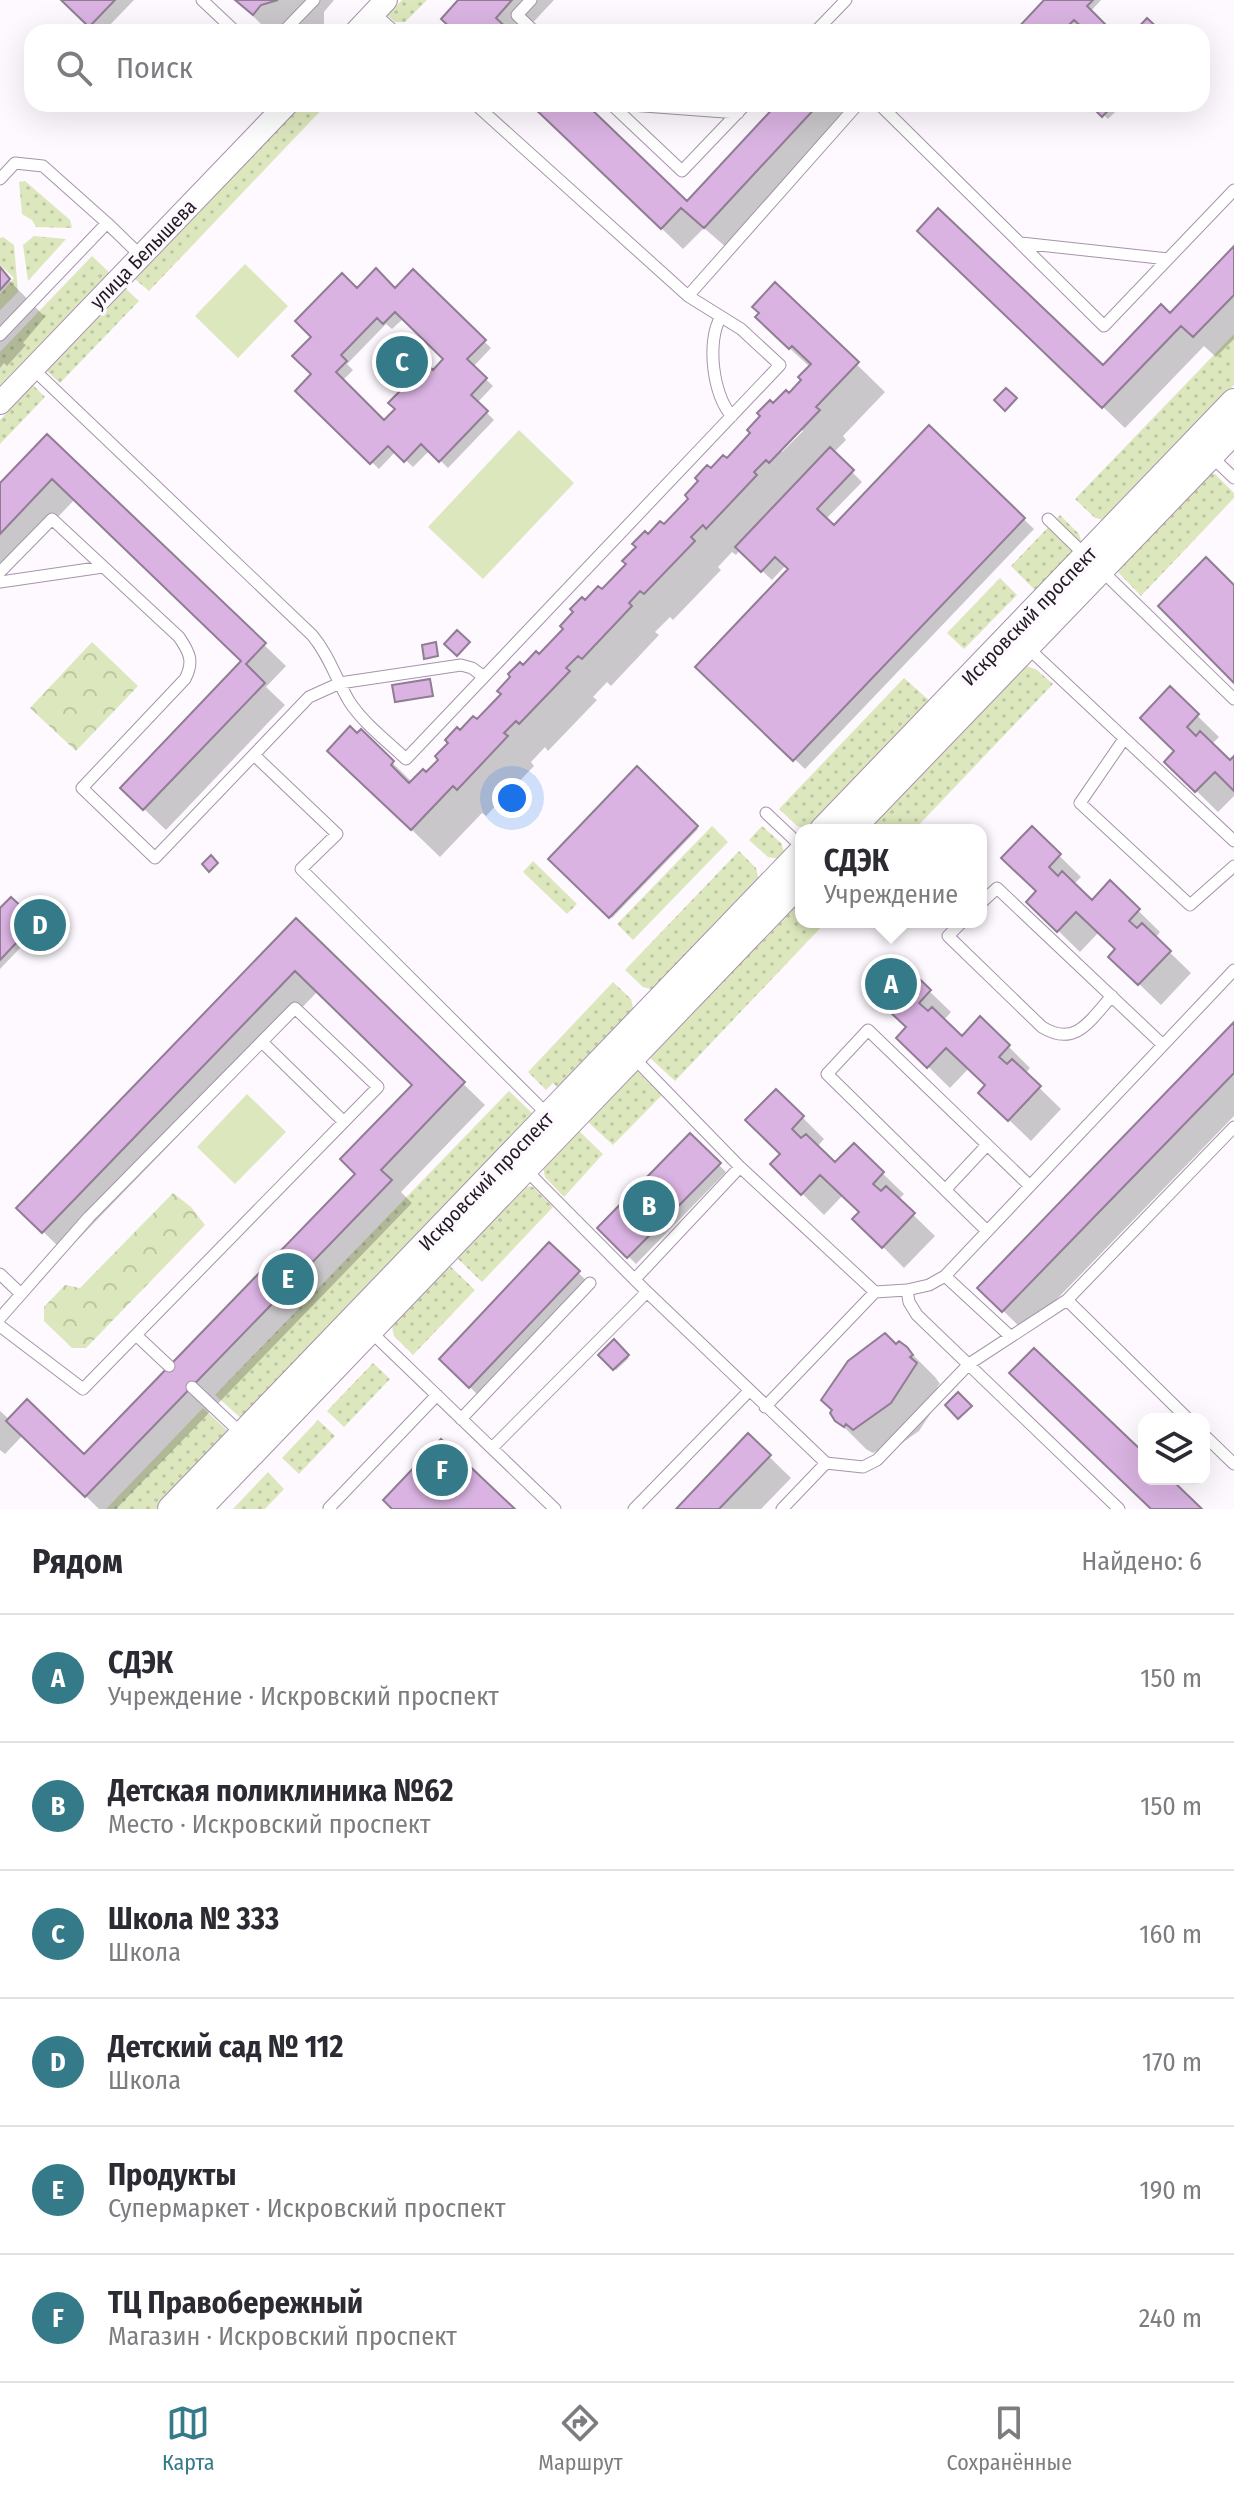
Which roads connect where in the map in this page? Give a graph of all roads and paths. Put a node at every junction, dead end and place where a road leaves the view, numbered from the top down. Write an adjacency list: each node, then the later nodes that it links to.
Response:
1 (202, 0): 6 (lane)
2 (314, 0): 7 (lane)
3 (531, 0): 10 (lane)
4 (846, 0): 11 (lane)
5 (380, 6): 8 (street); 9 (lane)
6 (228, 24)
7 (291, 24)
8 (363, 24)
9 (390, 24)
10 (527, 24)
11 (823, 24)
12 (279, 112): 22 (street, улица Белышева)
13 (484, 112): 24 (lane)
14 (622, 112): 15 (lane)
15 (738, 112)
16 (851, 112): 24 (lane)
17 (887, 112): 21 (lane)
18 (0, 179): 20 (lane)
19 (1234, 190): 23 (lane)
20 (107, 223): 22 (lane); 26 (lane)
21 (1020, 243): 23 (lane); 23 (lane)
22 (141, 256): 27 (street, улица Белышева)
23 (1168, 259)
24 (688, 296): 25 (lane)
25 (721, 317): 30 (lane); 30 (lane)
26 (0, 335)
27 (33, 369): 29 (street, улица Белышева); 41 (lane)
28 (1234, 402): 35 (street, Искровский проспект)
29 (0, 403)
30 (732, 416): 40 (lane)
31 (1234, 431): 32 (street, Искровский проспект)
32 (1211, 455): 33 (lane); 35 (street, Искровский проспект)
33 (1234, 478)
34 (1048, 519): 35 (lane)
35 (1094, 563): 39 (street, Искровский проспект); 42 (lane)
36 (103, 567): 37 (lane); 38 (lane); 44 (lane)
37 (0, 572)
38 (0, 582)
39 (1020, 640): 43 (lane); 46 (street, Искровский проспект); 47 (street, Искровский проспект)
40 (484, 677): 41 (lane); 41 (lane)
41 (340, 683): 44 (lane)
42 (1234, 699)
43 (1124, 739): 49 (lane); 50 (lane)
44 (254, 755): 59 (lane)
45 (766, 813): 48 (lane)
46 (829, 824)
47 (855, 824)
48 (795, 840)
49 (1234, 841)
50 (1234, 866)
51 (791, 883): 58 (street, Искровский проспект)
52 (987, 897): 55 (lane)
53 (956, 928): 55 (lane)
54 (1234, 970): 57 (lane)
55 (1112, 996): 57 (lane)
56 (262, 1042): 60 (lane); 60 (lane); 75 (lane)
57 (1163, 1045): 65 (lane)
58 (625, 1050): 59 (street, Искровский проспект); 63 (street, Искровский проспект); 64 (lane)
59 (549, 1116): 63 (street, Искровский проспект)
60 (344, 1122): 80 (lane)
61 (1234, 1127): 76 (lane)
62 (987, 1145): 65 (lane); 66 (lane); 66 (lane)
63 (518, 1162): 70 (lane); 78 (street, Искровский проспект)
64 (740, 1167): 70 (lane); 74 (lane)
65 (1030, 1186): 67 (lane)
66 (945, 1190): 67 (lane)
67 (987, 1231): 69 (lane)
68 (0, 1274): 75 (lane)
69 (945, 1276): 72 (lane); 81 (lane)
70 (635, 1279): 73 (lane)
71 (590, 1283): 89 (lane)
72 (907, 1290): 74 (lane); 82 (lane)
73 (647, 1292): 85 (lane); 92 (lane)
74 (875, 1292): 87 (lane)
75 (21, 1294): 77 (lane)
76 (1067, 1300): 81 (lane); 88 (lane)
77 (0, 1318)
78 (362, 1324): 86 (lane); 90 (street, Искровский проспект)
79 (0, 1326): 80 (lane)
80 (136, 1335): 83 (lane)
81 (1010, 1336): 82 (lane)
82 (969, 1364): 93 (lane); 101 (lane)
83 (169, 1366)
84 (192, 1387): 90 (lane)
85 (749, 1391): 87 (lane); 99 (lane)
86 (437, 1395): 89 (lane); 95 (lane)
87 (765, 1407): 93 (lane)
88 (1182, 1413)
89 (461, 1419): 92 (lane)
90 (250, 1441): 96 (street, Искровский проспект); 97 (street, Искровский проспект)
91 (1210, 1441): 94 (lane)
92 (492, 1448): 98 (lane)
93 (826, 1463): 100 (lane)
94 (1234, 1464)
95 (329, 1508)
96 (171, 1509)
97 (198, 1509)
98 (555, 1509)
99 (634, 1509)
100 (782, 1509)
101 (1119, 1509)

